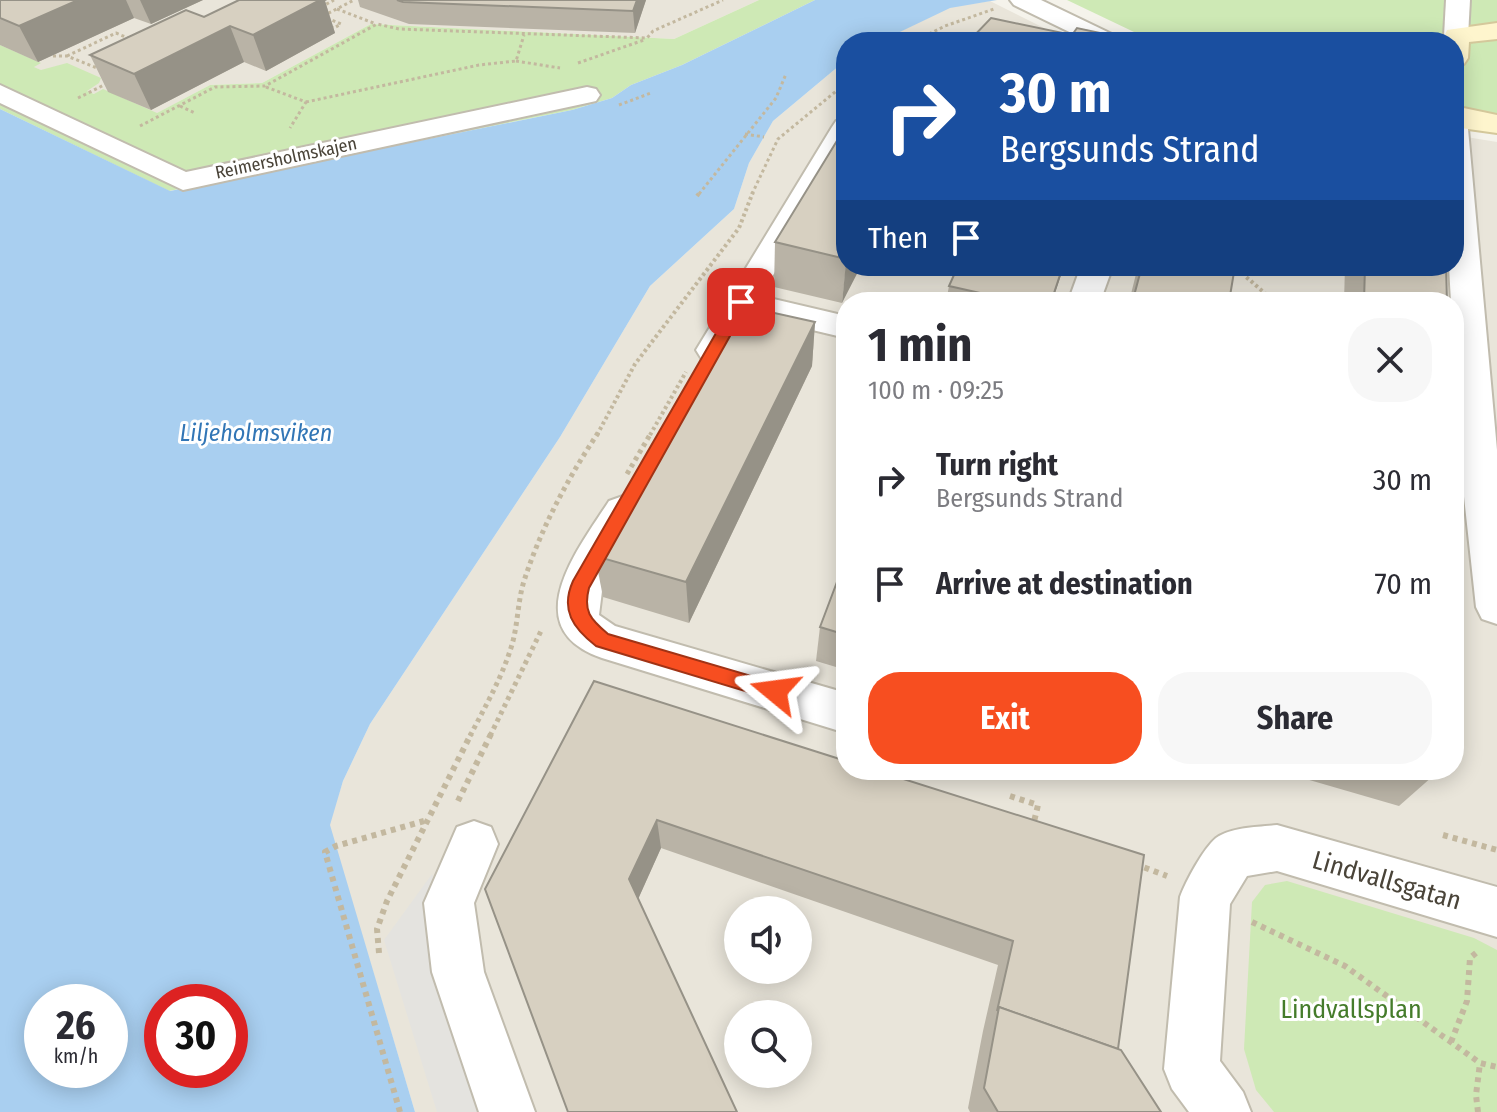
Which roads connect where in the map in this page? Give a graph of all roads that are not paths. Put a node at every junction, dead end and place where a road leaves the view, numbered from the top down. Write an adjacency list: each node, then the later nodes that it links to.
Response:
1 (1022, 0): 3 (street)
2 (1458, 0): 7 (street)
3 (1057, 18): 4 (street); 6 (street)
4 (1028, 24)
5 (1497, 31): 8 (street)
6 (1087, 32)
7 (1456, 32)
8 (1464, 44)
9 (0, 93): 10 (street, Reimersholmskajen)
10 (587, 95)
11 (1464, 119): 12 (street)
12 (1497, 124)
13 (836, 144): 15 (street)
14 (1464, 221): 18 (street)
15 (741, 302): 16 (street); 17 (street)
16 (836, 325)
17 (694, 384)
18 (1488, 471): 20 (street)
19 (641, 479): 21 (street)
20 (1497, 607)
21 (836, 710)
22 (474, 844): 24 (street)
23 (1492, 928): 25 (street, Lindvallsgatan)
24 (507, 1112)
25 (1223, 1112)

